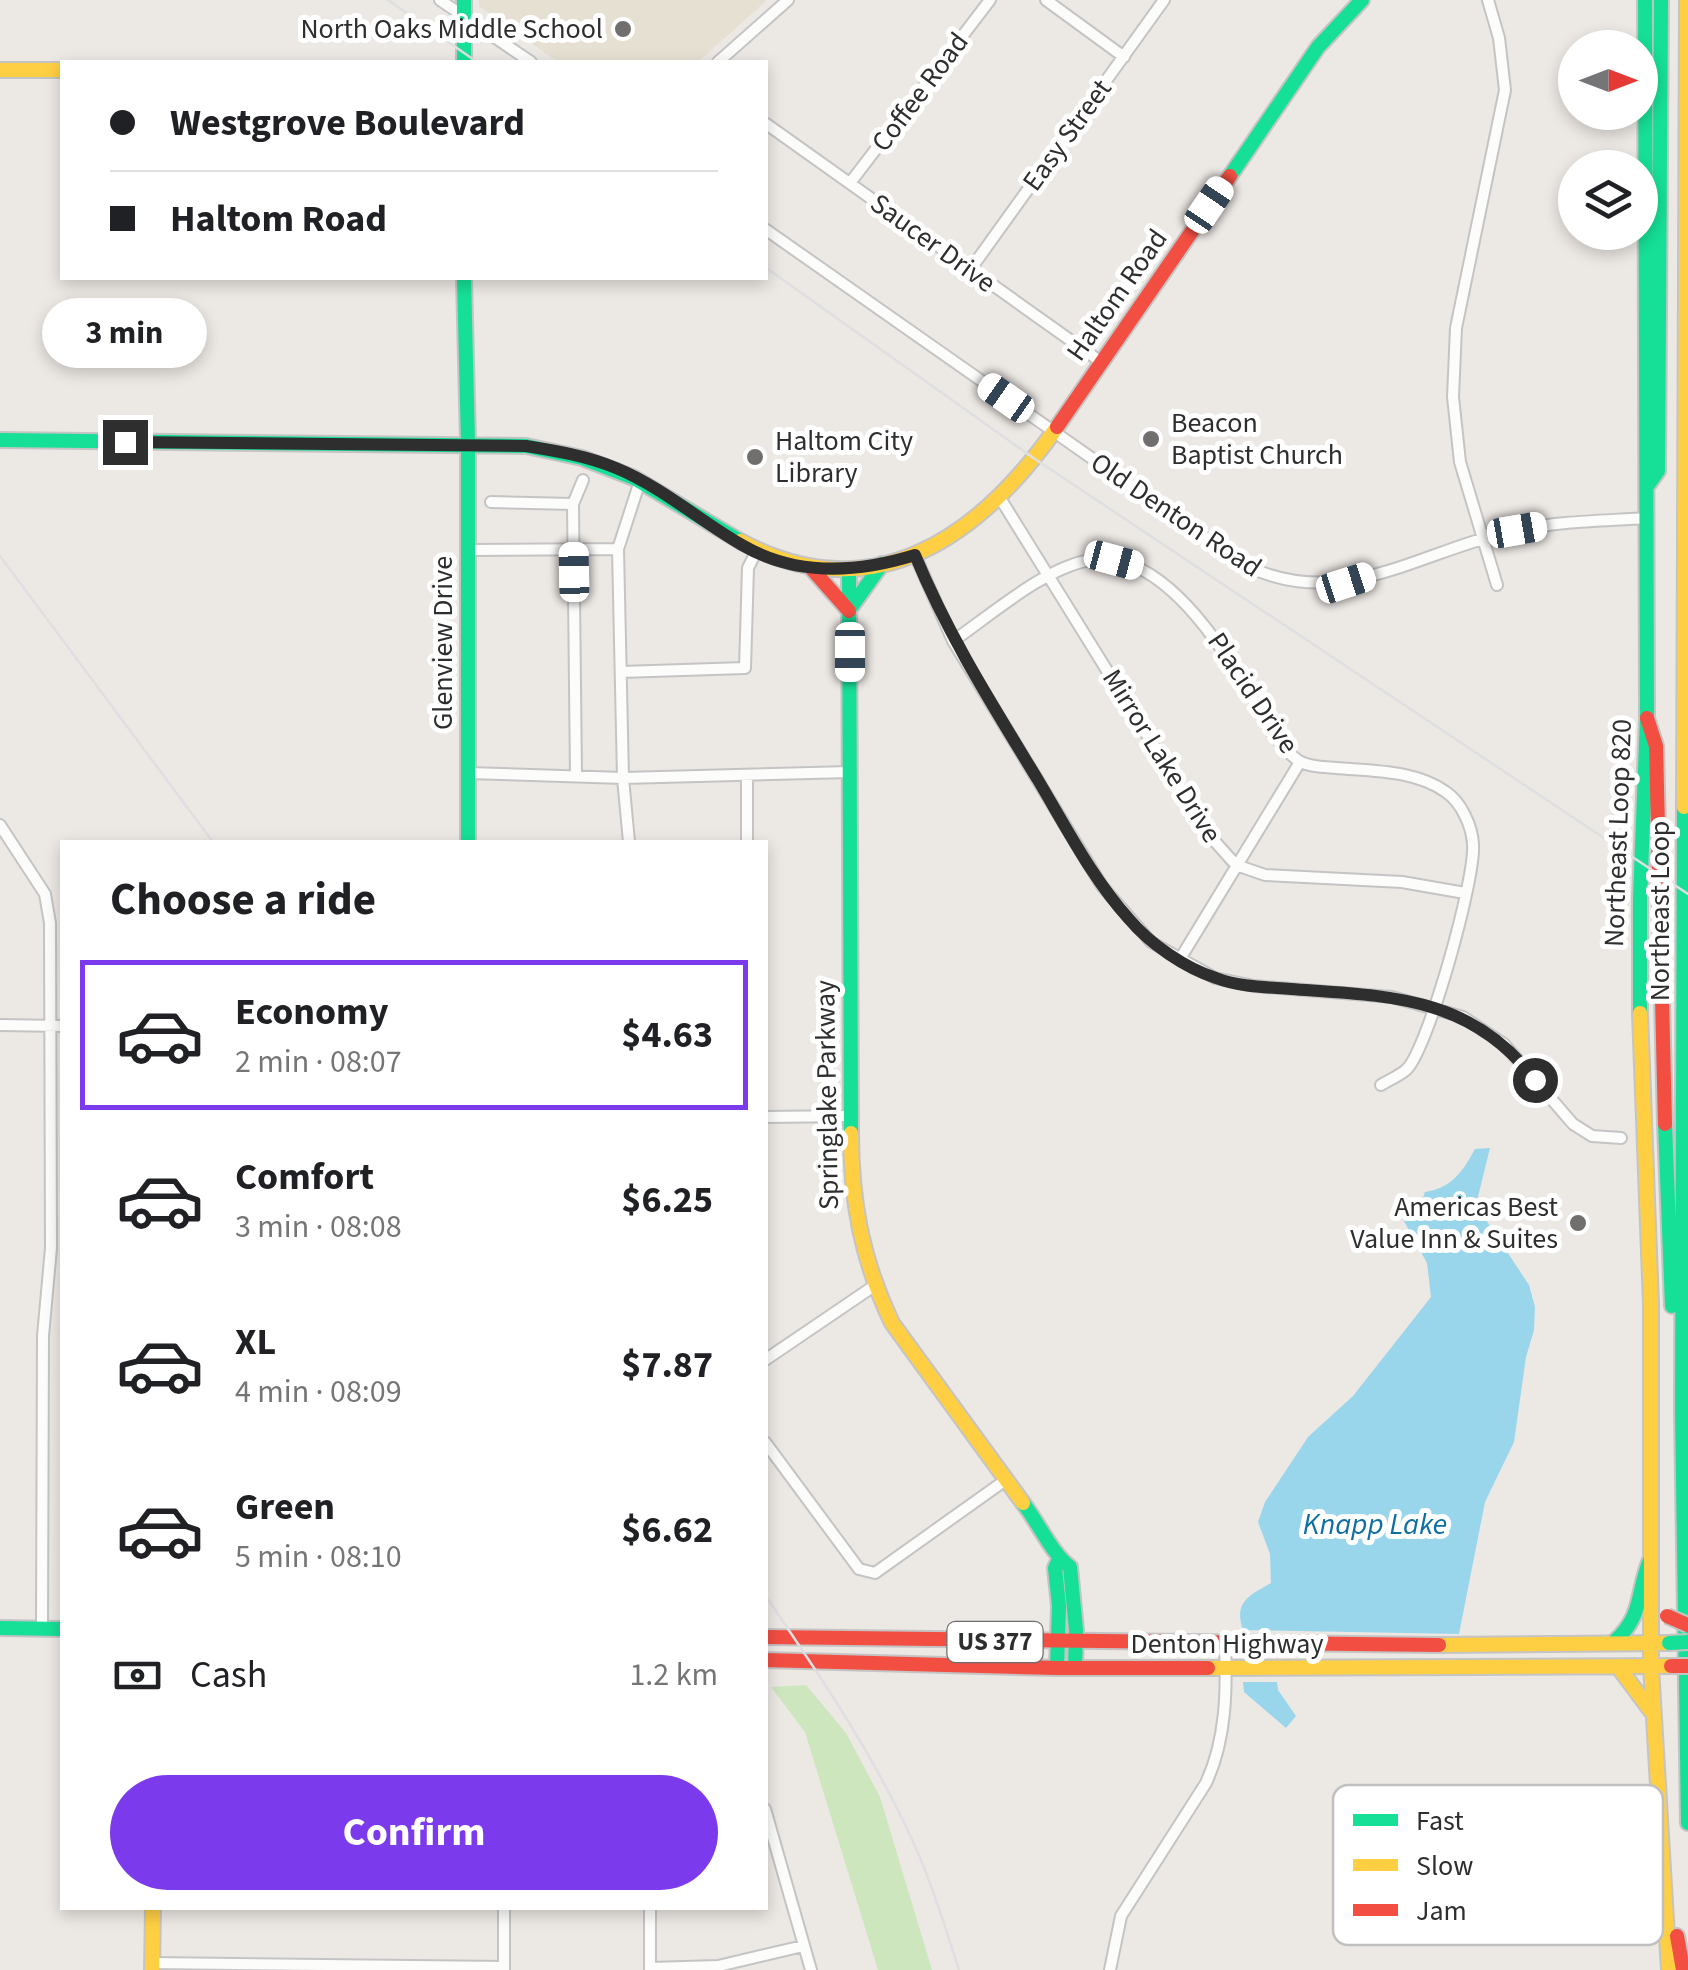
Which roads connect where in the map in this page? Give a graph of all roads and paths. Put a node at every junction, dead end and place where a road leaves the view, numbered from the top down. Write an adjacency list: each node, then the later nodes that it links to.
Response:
1 (440, 0): 12 (street)
2 (464, 0): 12 (main road)
3 (788, 0): 16 (street)
4 (990, 0): 20 (street, Coffee Road)
5 (1046, 0): 13 (street)
6 (1164, 0): 13 (street, Easy Street)
7 (1362, 0): 24 (main road, Haltom Road)
8 (1488, 0): 35 (street)
9 (1645, 0): 30 (main road, Northeast Loop 820)
10 (1661, 0): 30 (main road)
11 (1687, 0): 72 (main road, Northeast Loop)
12 (464, 17): 14 (main road); 15 (street)
13 (1124, 57): 22 (street, Easy Street)
14 (464, 60)
15 (528, 60)
16 (720, 60)
17 (0, 70): 18 (main road)
18 (60, 70)
19 (768, 125): 20 (street, Saucer Drive)
20 (850, 184): 22 (street, Saucer Drive)
21 (768, 231): 25 (street, Old Denton Road)
22 (970, 270): 24 (street, Saucer Drive)
23 (464, 280): 27 (main road, Glenview Drive)
24 (1101, 362): 25 (main road, Haltom Road)
25 (1052, 431): 31 (main road, Haltom Road); 35 (street, Old Denton Road)
26 (0, 440): 27 (main road, Haltom Road)
27 (468, 443): 29 (main road, Haltom Road); 37 (main road, Glenview Drive)
28 (583, 480): 33 (street)
29 (640, 481): 36 (street); 39 (main road, Haltom Road)
30 (1648, 485): 34 (main road, Northeast Loop 820)
31 (1000, 498): 40 (main road, Haltom Road); 44 (street, Mirror Lake Drive)
32 (490, 502): 33 (street)
33 (573, 504): 38 (street)
34 (1648, 518): 35 (street, Old Denton Road); 49 (main road, Northeast Loop 820)
35 (1482, 538): 45 (street)
36 (618, 549): 38 (street); 48 (street)
37 (468, 550): 38 (street); 52 (main road, Glenview Drive)
38 (574, 550): 54 (street)
39 (756, 552): 42 (main road, Haltom Road); 48 (street)
40 (915, 555): 41 (main road, Haltom Road); 47 (street)
41 (882, 564): 43 (main road, Haltom Road); 46 (main road)
42 (812, 568): 43 (main road, Haltom Road); 46 (main road)
43 (850, 570): 46 (main road, Springlake Parkway)
44 (1050, 576): 47 (street, Placid Drive); 50 (street, Placid Drive); 60 (street, Mirror Lake Drive)
45 (1497, 585)
46 (850, 611): 51 (main road, Springlake Parkway)
47 (953, 641): 62 (street)
48 (621, 672): 55 (street)
49 (1647, 718): 72 (main road); 76 (main road, Northeast Loop 820)
50 (1300, 762): 60 (street); 61 (street, Placid Drive)
51 (850, 772): 53 (street); 67 (main road, Springlake Parkway)
52 (468, 773): 54 (street); 57 (main road, Glenview Drive)
53 (747, 775): 55 (street); 59 (street)
54 (576, 776): 55 (street)
55 (623, 778): 58 (street)
56 (0, 825): 65 (street)
57 (468, 840)
58 (630, 840)
59 (748, 840)
60 (1236, 865): 61 (street, Mirror Lake Drive); 62 (street)
61 (1466, 893): 63 (street, Placid Drive)
62 (1180, 959): 63 (street)
63 (1436, 1007): 66 (street, Placid Drive); 69 (street)
64 (0, 1025): 65 (street)
65 (58, 1026): 80 (street)
66 (1381, 1084)
67 (851, 1116): 68 (street); 70 (main road, Springlake Parkway)
68 (768, 1117)
69 (1620, 1138)
70 (874, 1286): 71 (street); 74 (main road, Springlake Parkway)
71 (768, 1358)
72 (1682, 1410): 101 (main road, Northeast Loop)
73 (768, 1446): 74 (street)
74 (1007, 1479): 75 (main road, Springlake Parkway)
75 (1059, 1559): 85 (main road); 86 (main road, Springlake Parkway)
76 (1650, 1560): 77 (main road, Northeast Loop 820); 83 (main road)
77 (1650, 1594): 78 (main road, bridge); 87 (main road, Northeast Loop 820)
78 (1688, 1624)
79 (0, 1628): 80 (main road)
80 (42, 1629): 81 (main road)
81 (60, 1629)
82 (768, 1637): 85 (main road, Denton Highway / US 377)
83 (1614, 1642): 87 (main road, Denton Highway / US 377); 89 (main road, Denton Highway / US 377)
84 (1688, 1642): 87 (main road, Denton Highway / US 377, bridge)
85 (1058, 1643): 86 (main road, Denton Highway / US 377); 93 (main road)
86 (1076, 1643): 88 (main road, Denton Highway / US 377); 94 (main road, Springlake Parkway)
87 (1650, 1643): 92 (main road, Northeast Loop 820)
88 (1224, 1644): 89 (main road, Denton Highway / US 377); 95 (street)
89 (1544, 1644): 96 (main road)
90 (768, 1660): 93 (main road, Denton Highway / US 377)
91 (1688, 1666): 92 (main road, Denton Highway / US 377, bridge)
92 (1651, 1667): 97 (main road, Denton Highway / US 377); 98 (main road, Northeast Loop 820)
93 (1057, 1668): 94 (main road, Denton Highway / US 377)
94 (1075, 1668): 95 (main road, Denton Highway / US 377)
95 (1226, 1668): 96 (main road, Denton Highway / US 377); 114 (street)
96 (1526, 1668): 97 (main road, Denton Highway / US 377)
97 (1619, 1668): 98 (main road)
98 (1653, 1716): 99 (main road, Northeast Loop 820)
99 (1658, 1785)
100 (768, 1819): 107 (street)
101 (1688, 1823)
102 (1663, 1854): 106 (main road, Northeast Loop 820)
103 (153, 1910): 108 (main road)
104 (504, 1910): 110 (street)
105 (650, 1910): 112 (street)
106 (1669, 1914): 115 (main road); 116 (main road)
107 (803, 1946): 112 (street); 113 (street)
108 (152, 1966): 109 (street)
109 (277, 1968): 111 (street)
110 (504, 1968): 111 (street)
111 (386, 1969)
112 (650, 1969)
113 (812, 1970)
114 (1110, 1970)
115 (1669, 1970)
116 (1683, 1970)

